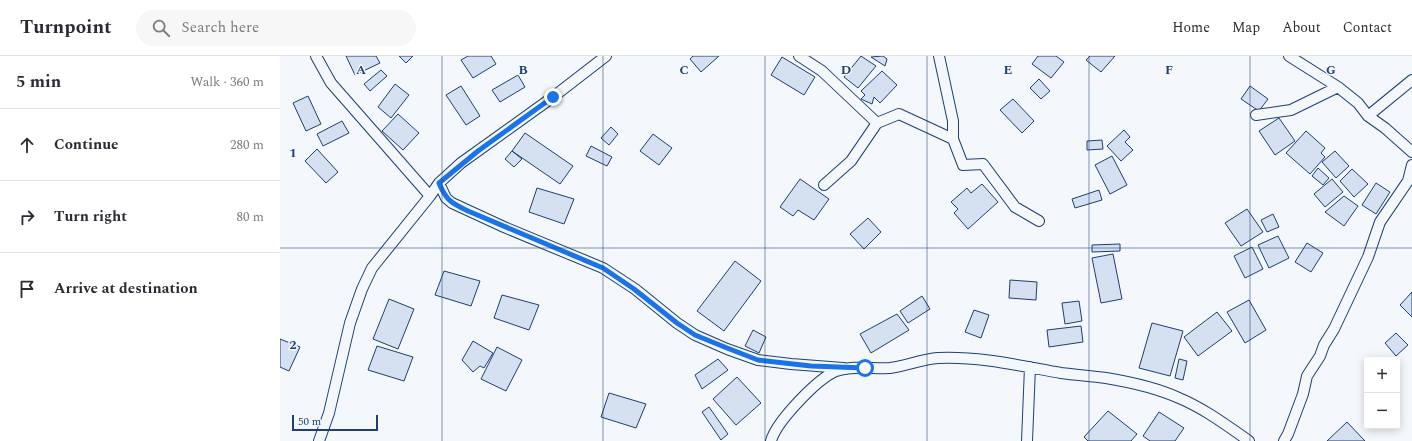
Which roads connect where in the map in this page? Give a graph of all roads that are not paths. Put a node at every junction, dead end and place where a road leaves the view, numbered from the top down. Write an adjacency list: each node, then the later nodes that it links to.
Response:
1 (316, 56): 16 (street)
2 (606, 56): 14 (street)
3 (800, 56): 10 (street)
4 (939, 56): 11 (street)
5 (1289, 56): 7 (street)
6 (1412, 80): 9 (street)
7 (1338, 87): 8 (street); 9 (street)
8 (1256, 115)
9 (1368, 116): 12 (street)
10 (877, 123): 11 (street); 15 (street)
11 (953, 139): 17 (street)
12 (1412, 152)
13 (1412, 165): 24 (street)
14 (439, 183): 16 (street); 19 (street)
15 (824, 185)
16 (430, 196): 20 (street)
17 (1039, 221)
18 (1030, 367): 19 (street); 22 (street); 23 (street)
19 (854, 368): 21 (street)
20 (320, 441)
21 (771, 441)
22 (1027, 441)
23 (1249, 441)
24 (1284, 441)

